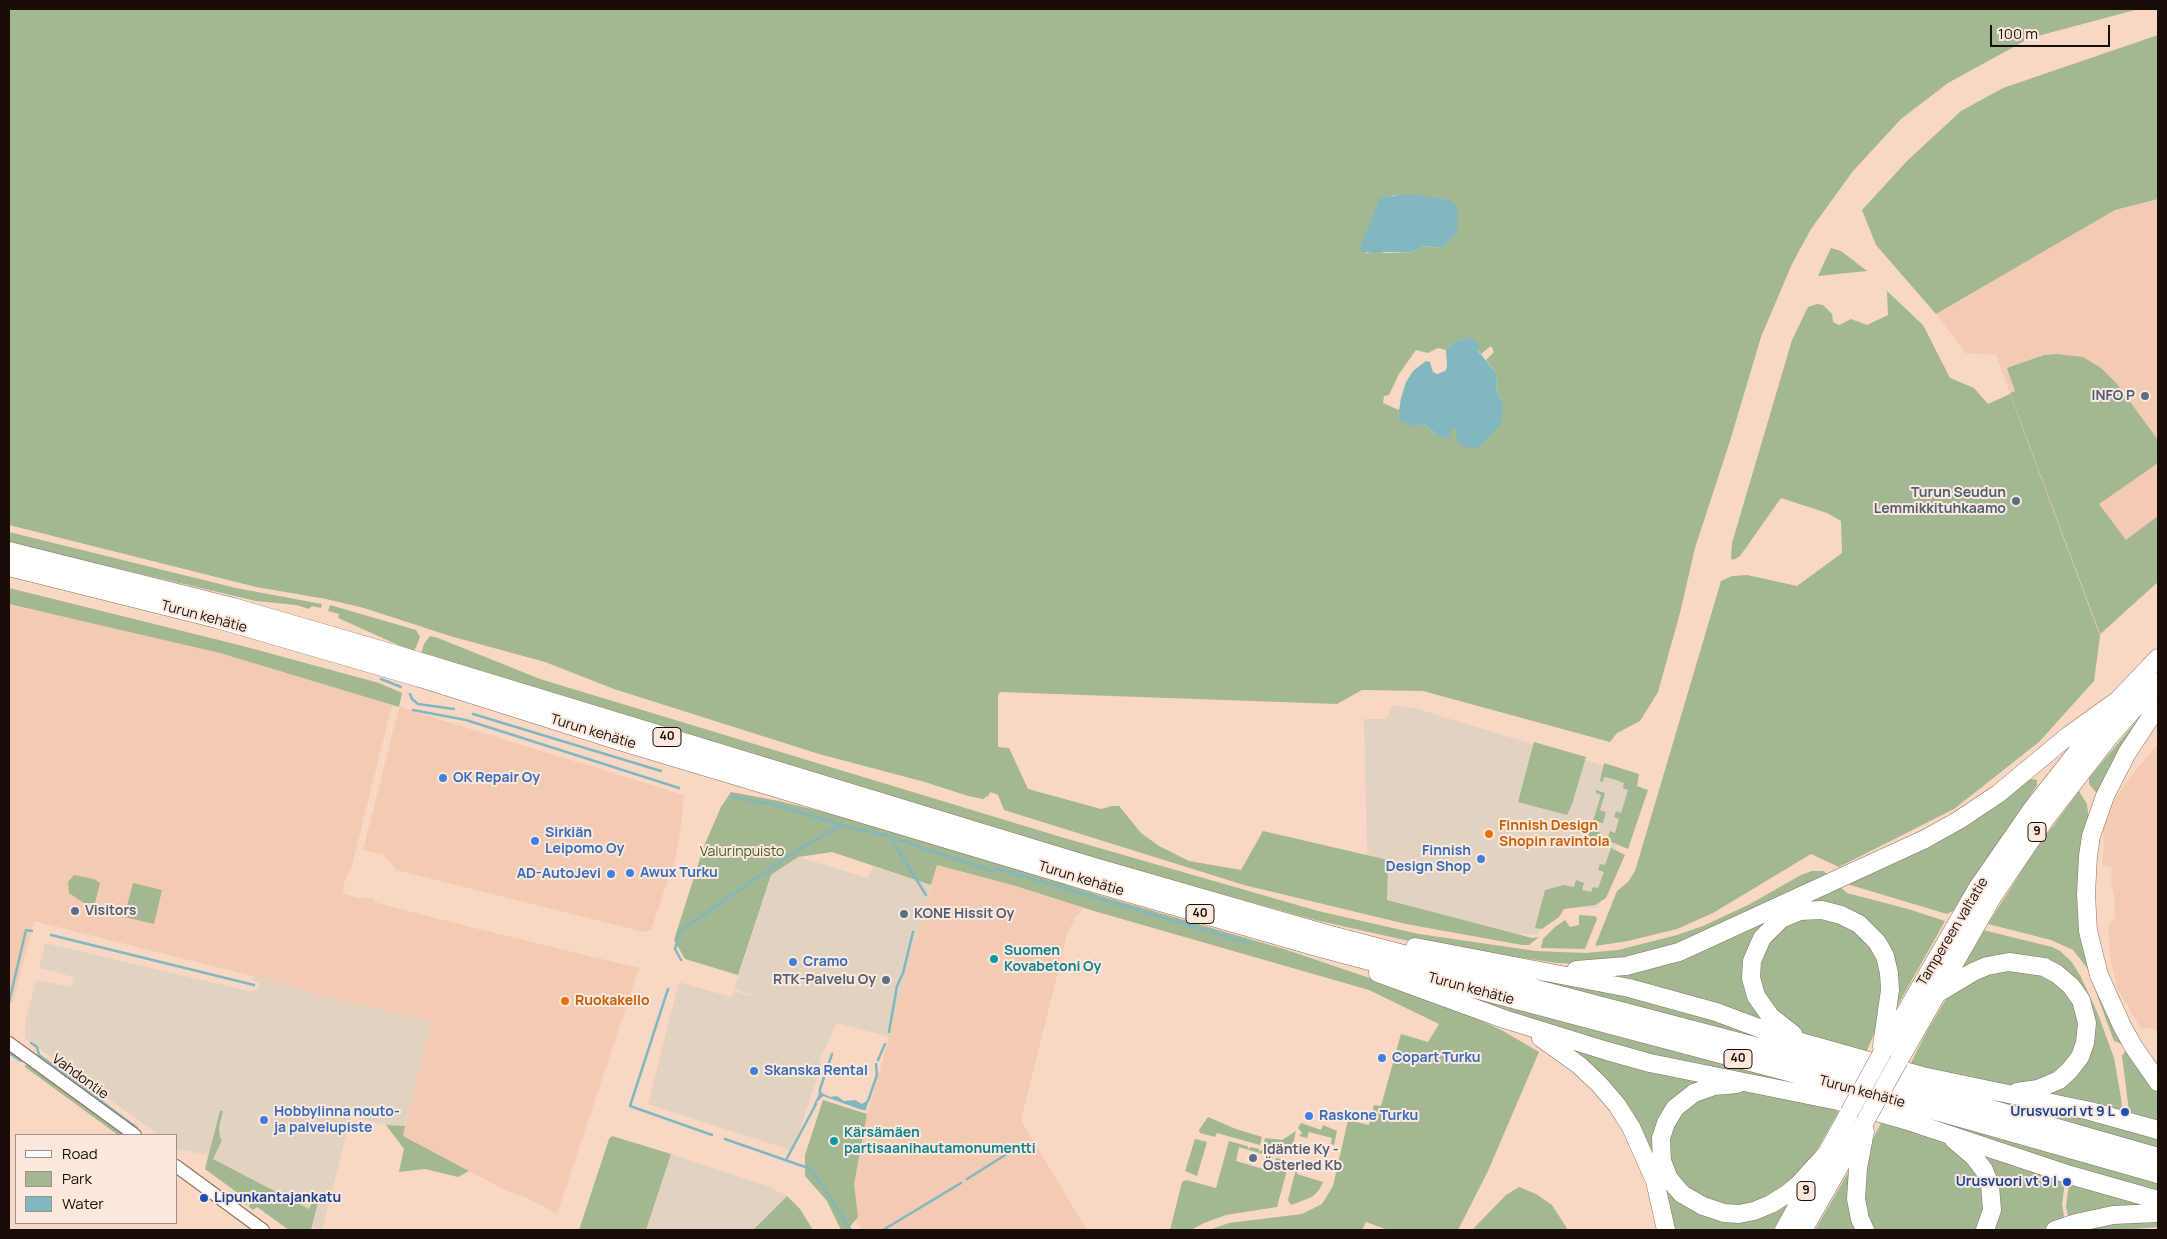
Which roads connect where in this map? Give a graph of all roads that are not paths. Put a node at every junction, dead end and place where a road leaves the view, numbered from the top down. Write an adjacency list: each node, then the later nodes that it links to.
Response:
1 (9, 551): 7 (highway, Turun kehätie / 40)
2 (9, 567): 7 (highway, Turun kehätie / 40)
3 (2158, 658): 5 (highway, Tampereen valtatie / 9)
4 (2158, 682): 9 (highway, Tampereen valtatie / 9)
5 (2118, 700): 8 (highway); 13 (highway, Tampereen valtatie / 9)
6 (2158, 706): 14 (highway)
7 (1320, 940): 8 (highway); 10 (highway); 22 (highway, Turun kehätie / 40); 24 (highway, Turun kehätie / 40)
8 (1547, 971): 12 (highway)
9 (1934, 996): 16 (highway); 17 (highway, Tampereen valtatie / 9, bridge)
10 (1517, 1024): 15 (highway); 28 (highway)
11 (9, 1043): 20 (street, Vahdontie)
12 (1806, 1043): 13 (highway); 16 (highway)
13 (1881, 1055): 21 (highway, Tampereen valtatie / 9, bridge)
14 (2158, 1082)
15 (1761, 1084): 19 (highway); 21 (highway)
16 (2004, 1093): 18 (highway)
17 (1867, 1118): 30 (highway, Tampereen valtatie / 9); 31 (highway)
18 (2158, 1130)
19 (1944, 1133): 25 (highway); 32 (highway)
20 (133, 1134)
21 (1828, 1152): 29 (highway, Tampereen valtatie / 9)
22 (2158, 1157)
23 (178, 1167): 27 (street)
24 (2158, 1174)
25 (2158, 1200)
26 (2158, 1213): 33 (highway)
27 (263, 1230)
28 (1666, 1230)
29 (1784, 1230)
30 (1803, 1230)
31 (1865, 1230)
32 (1984, 1230)
33 (2055, 1230)

